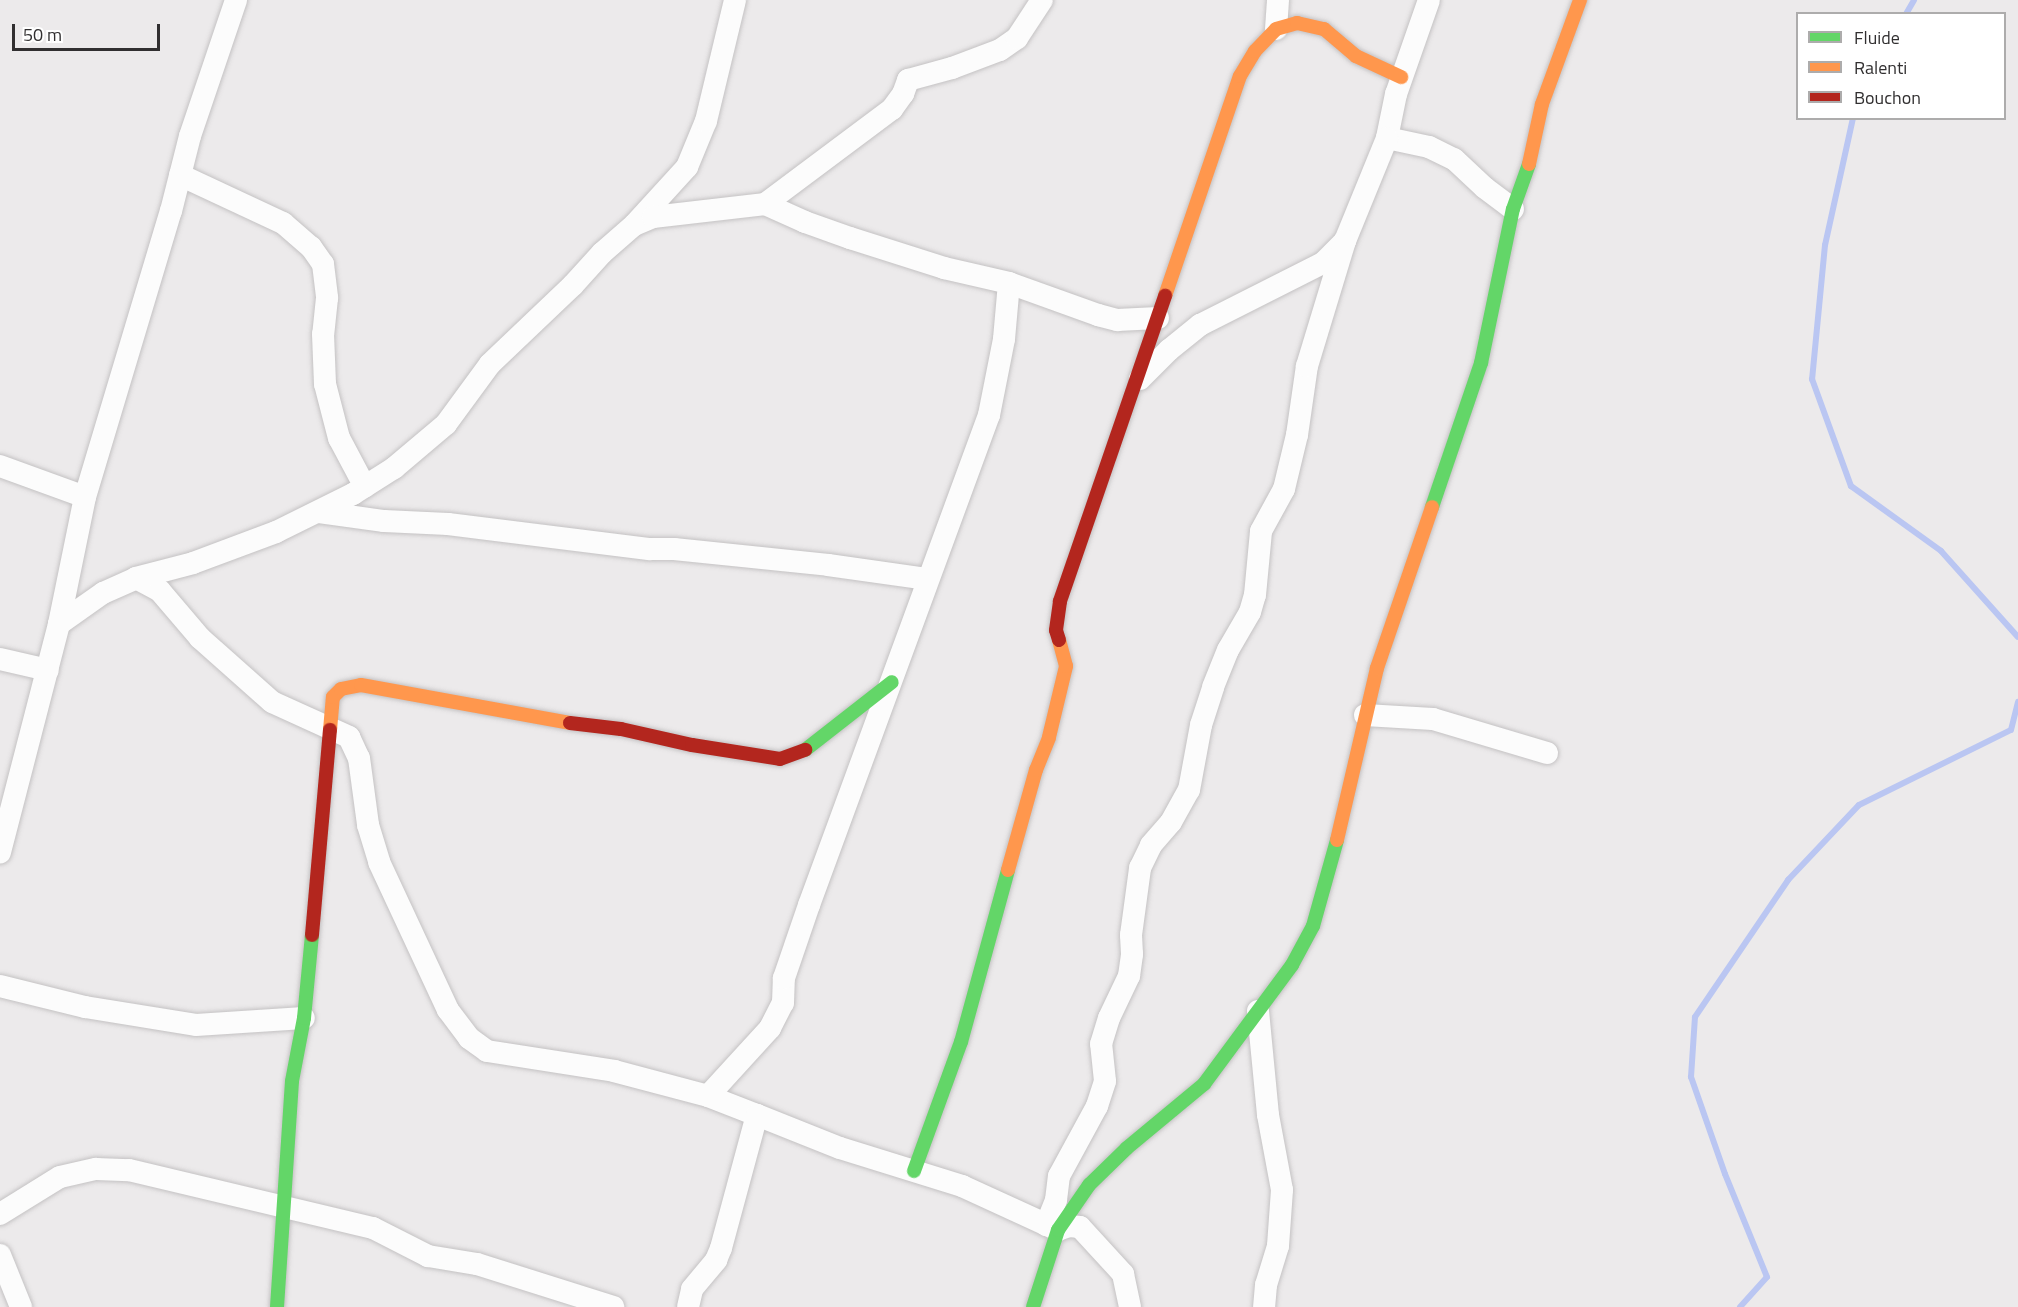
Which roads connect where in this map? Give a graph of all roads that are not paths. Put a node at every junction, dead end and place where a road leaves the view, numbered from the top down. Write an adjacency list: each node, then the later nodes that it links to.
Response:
1 (236, 0): 10 (street)
2 (735, 0): 13 (street)
3 (1042, 0): 11 (street)
4 (1278, 0): 7 (street)
5 (1429, 0): 8 (street)
6 (1580, 0): 12 (street)
7 (1276, 28): 8 (street); 16 (street)
8 (1401, 77): 9 (street)
9 (1387, 138): 12 (street); 14 (street)
10 (180, 175): 19 (street); 20 (street)
11 (765, 204): 13 (street); 15 (street)
12 (1513, 209): 28 (street)
13 (634, 225): 19 (street)
14 (1345, 241): 17 (street); 40 (street)
15 (1010, 283): 16 (street); 23 (street)
16 (1158, 318): 17 (street)
17 (1137, 382): 37 (street)
18 (0, 466): 20 (street)
19 (365, 487): 21 (street)
20 (85, 497): 24 (street)
21 (319, 512): 22 (street); 23 (street)
22 (136, 578): 24 (street); 29 (street)
23 (928, 579): 27 (street)
24 (59, 624): 26 (street)
25 (0, 659): 26 (street)
26 (48, 670): 31 (street)
27 (892, 682): 29 (street); 35 (street)
28 (1365, 715): 30 (street); 33 (street)
29 (330, 728): 34 (street); 35 (street)
30 (1547, 753)
31 (2, 838)
32 (0, 986): 34 (street)
33 (1258, 1011): 40 (street); 48 (street)
34 (304, 1018): 38 (street)
35 (708, 1096): 36 (street)
36 (757, 1114): 37 (street); 45 (street)
37 (914, 1171): 40 (street)
38 (284, 1208): 39 (street); 43 (street); 44 (street)
39 (0, 1214)
40 (1052, 1227): 46 (street); 47 (street)
41 (0, 1255): 42 (street)
42 (21, 1307)
43 (277, 1307)
44 (613, 1307)
45 (688, 1307)
46 (1033, 1307)
47 (1130, 1307)
48 (1264, 1307)

